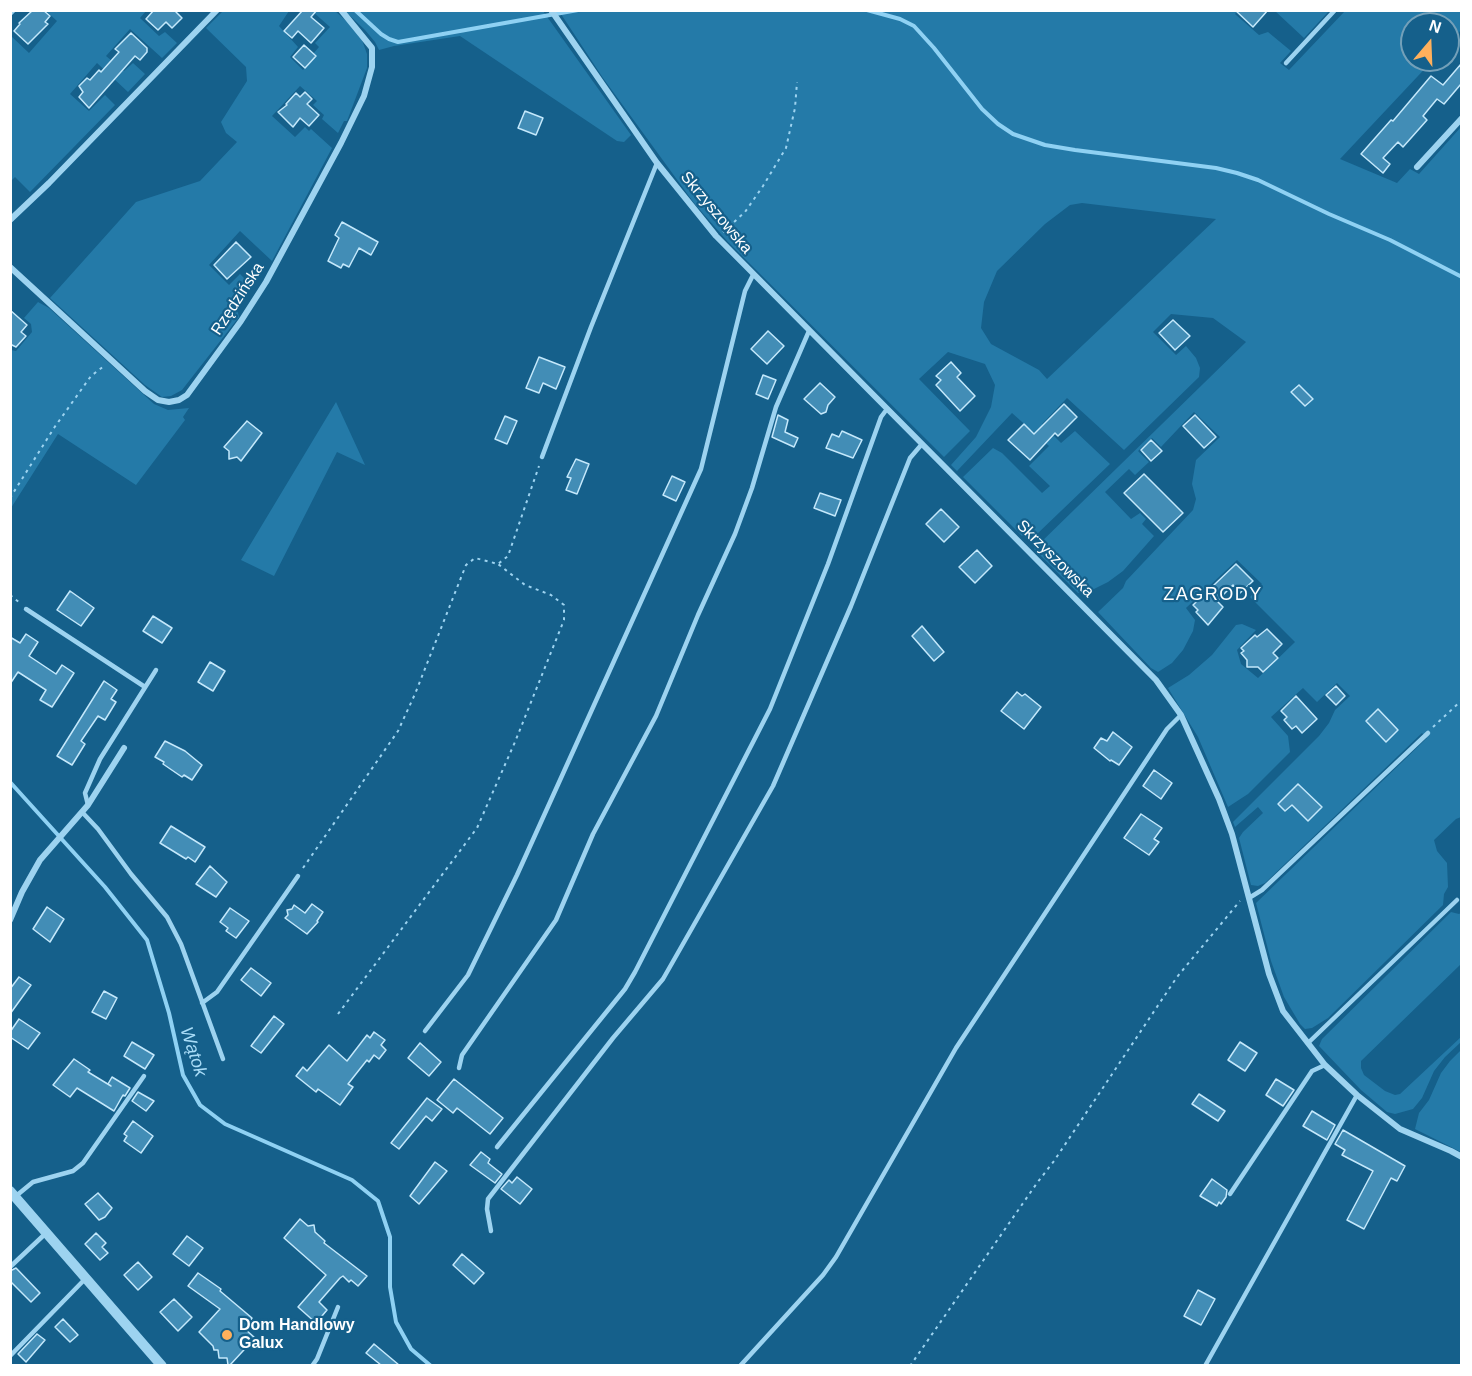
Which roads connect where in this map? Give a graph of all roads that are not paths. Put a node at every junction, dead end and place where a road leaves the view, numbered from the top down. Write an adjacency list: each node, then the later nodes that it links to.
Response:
1 (14, 10): 6 (lane)
2 (217, 10): 11 (street)
3 (341, 10): 12 (street, Rzędzińska)
4 (551, 10): 9 (street, Skrzyszowska)
5 (1335, 10): 7 (lane)
6 (10, 14)
7 (1286, 63)
8 (1461, 118): 10 (street)
9 (657, 163): 13 (street, Skrzyszowska); 17 (lane)
10 (1417, 167)
11 (10, 220)
12 (10, 267)
13 (753, 275): 14 (street, Skrzyszowska); 31 (lane)
14 (809, 331): 15 (street, Skrzyszowska); 35 (lane)
15 (887, 409): 16 (street, Skrzyszowska); 38 (lane)
16 (922, 444): 21 (street, Skrzyszowska); 42 (lane)
17 (542, 457)
18 (26, 609): 20 (lane)
19 (156, 670): 20 (lane)
20 (145, 687): 24 (lane)
21 (1181, 715): 27 (street, Skrzyszowska); 50 (lane)
22 (1428, 733): 27 (lane)
23 (124, 748): 24 (street)
24 (88, 805): 25 (street)
25 (82, 812): 29 (street); 30 (lane)
26 (298, 876): 30 (lane)
27 (1249, 897): 32 (street, Skrzyszowska)
28 (1457, 900): 32 (lane)
29 (10, 920)
30 (202, 1003): 33 (lane)
31 (425, 1031)
32 (1308, 1043): 34 (street, Skrzyszowska)
33 (223, 1059)
34 (1325, 1065): 37 (street, Skrzyszowska); 41 (lane)
35 (459, 1068)
36 (144, 1076): 40 (lane)
37 (1357, 1095): 39 (street, Skrzyszowska); 51 (lane)
38 (497, 1147)
39 (1461, 1157)
40 (13, 1194): 43 (street)
41 (1230, 1194)
42 (491, 1231)
43 (47, 1233): 44 (lane); 45 (street)
44 (10, 1267)
45 (86, 1278): 47 (lane); 48 (street)
46 (338, 1307): 49 (lane)
47 (10, 1356)
48 (161, 1365)
49 (312, 1365)
50 (740, 1365)
51 (1205, 1365)

